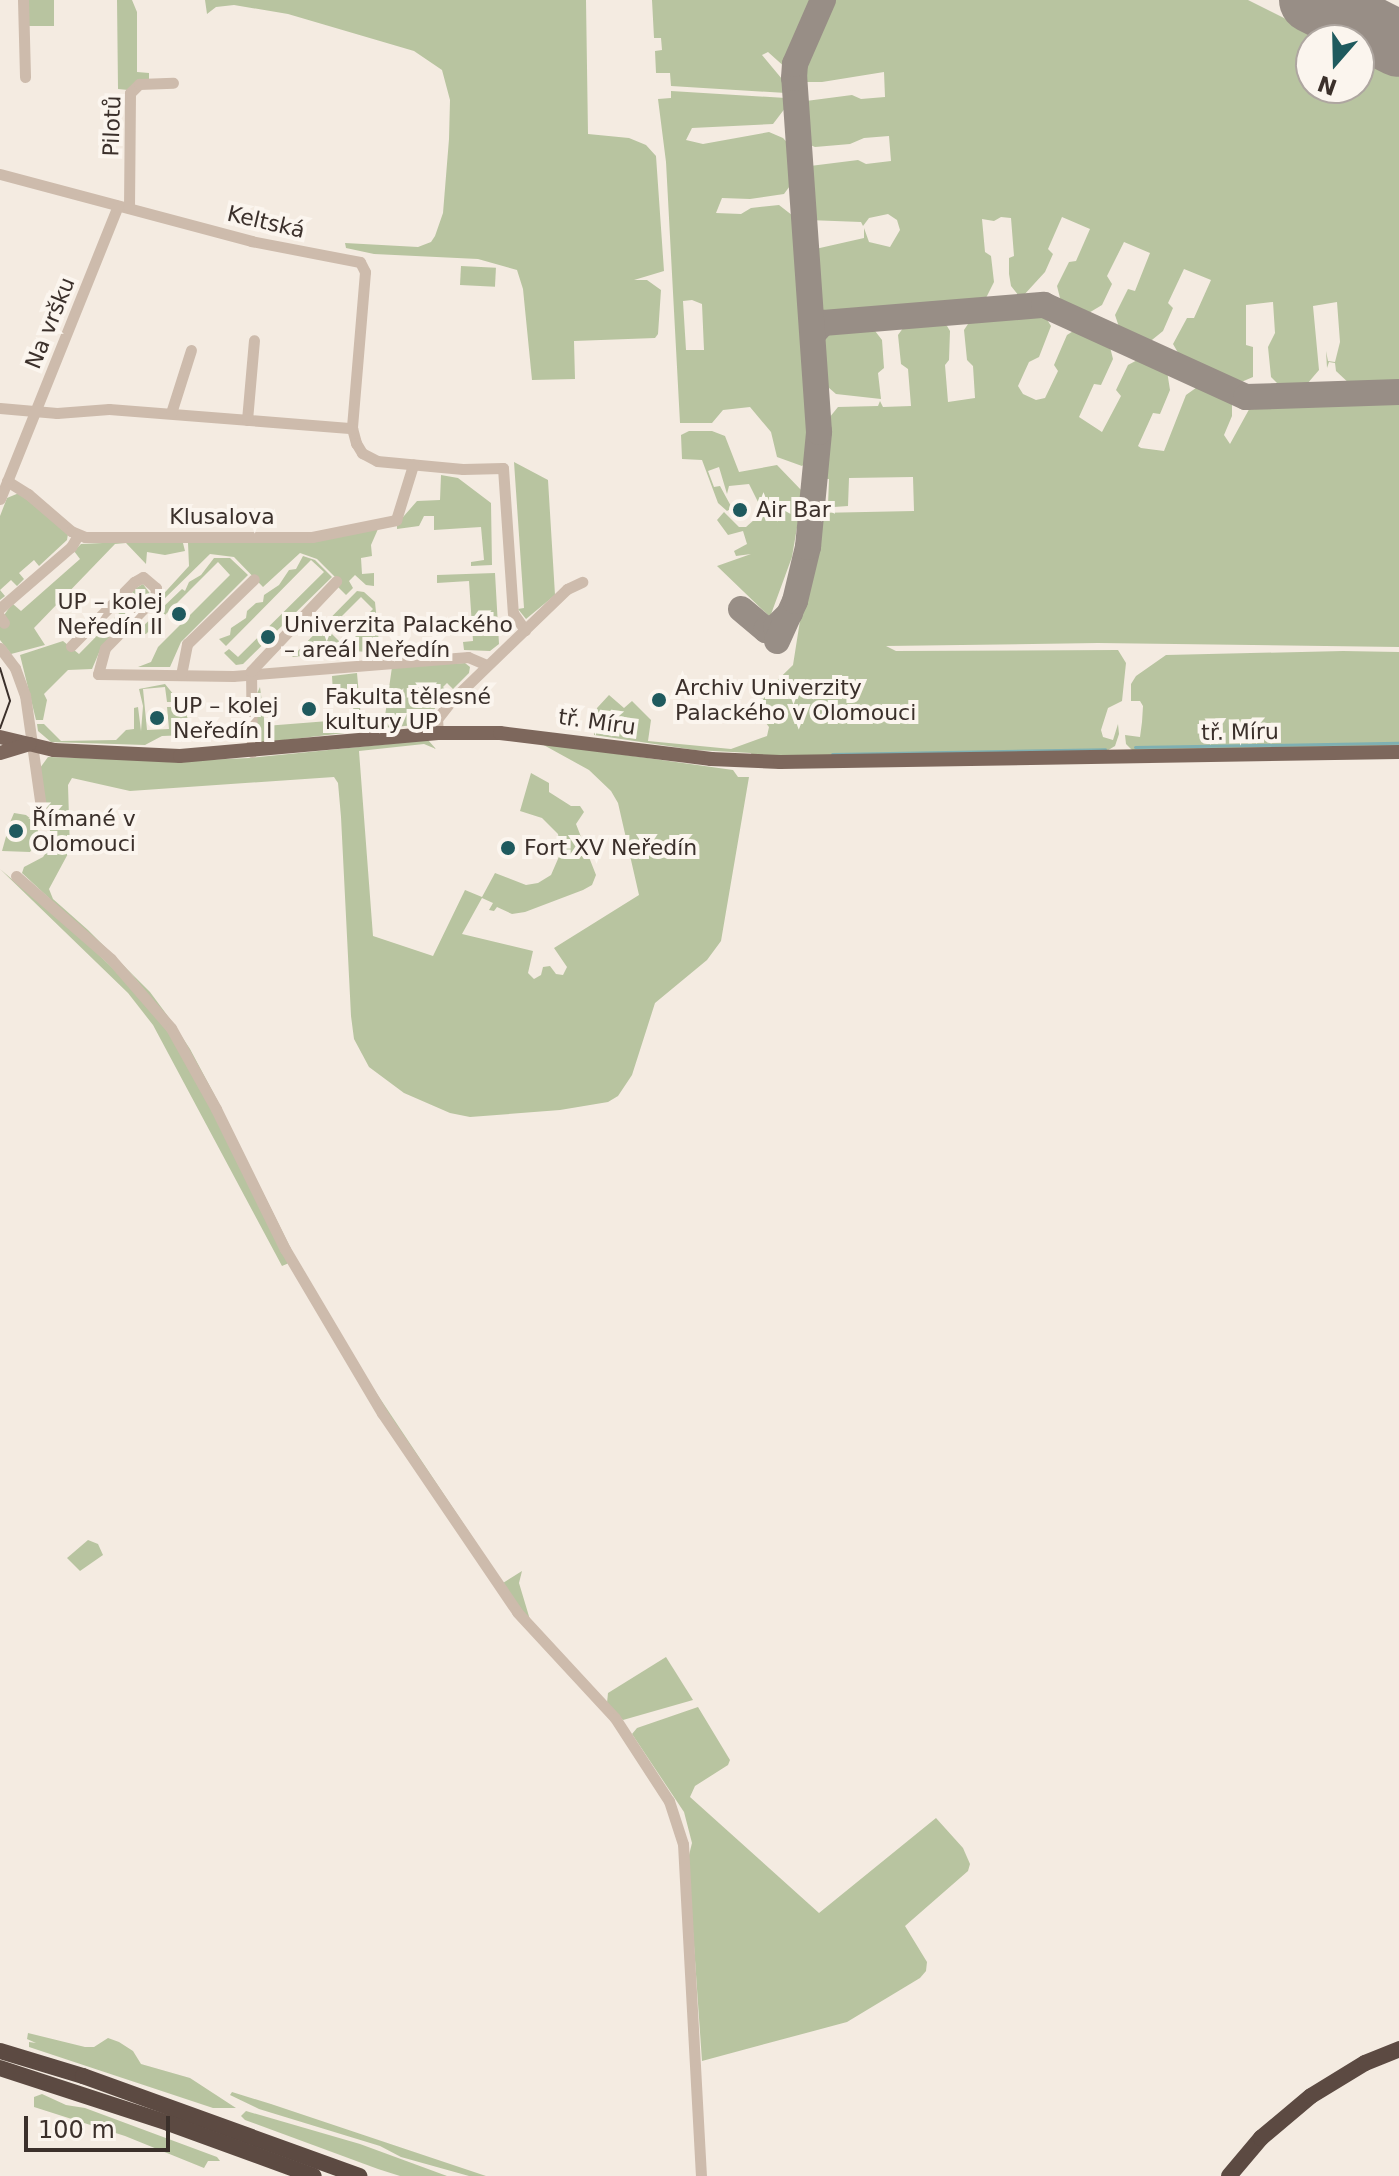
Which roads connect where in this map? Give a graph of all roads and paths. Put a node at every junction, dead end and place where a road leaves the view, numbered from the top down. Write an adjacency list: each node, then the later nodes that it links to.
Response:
1 (23, 0): 2 (street)
2 (25, 77)
3 (173, 83): 5 (street, Pilotů)
4 (0, 174): 5 (street, Keltská)
5 (124, 207): 9 (street, Na vršku); 12 (street, Keltská)
6 (254, 340): 11 (street)
7 (191, 350): 10 (street)
8 (0, 408): 9 (street)
9 (35, 412): 10 (street); 14 (street, Na vršku)
10 (171, 413): 11 (street)
11 (247, 420): 12 (street)
12 (352, 428): 13 (street)
13 (413, 465): 16 (street, Klusalova); 21 (street)
14 (7, 481): 15 (street, Na vršku); 16 (street)
15 (0, 499)
16 (78, 535): 20 (street)
17 (254, 579): 25 (street)
18 (336, 581): 26 (street)
19 (582, 582): 21 (street)
20 (0, 608)
21 (525, 630): 24 (street)
22 (71, 646): 25 (street)
23 (0, 648): 29 (street)
24 (487, 665): 26 (street); 27 (street)
25 (181, 675): 26 (street)
26 (249, 675): 30 (street)
27 (438, 733): 30 (main road, tř. Míru); 31 (main road, tř. Míru)
28 (0, 737): 29 (main road, tř. Míru)
29 (30, 744): 30 (main road, tř. Míru); 32 (main road, tř. Míru); 33 (street)
30 (252, 752)
31 (1399, 752)
32 (0, 753)
33 (41, 807)
34 (16, 876): 40 (street)
35 (1399, 2049): 41 (highway)
36 (0, 2051): 39 (highway)
37 (0, 2068): 38 (highway)
38 (314, 2176)
39 (360, 2176)
40 (701, 2176)
41 (1229, 2176)

